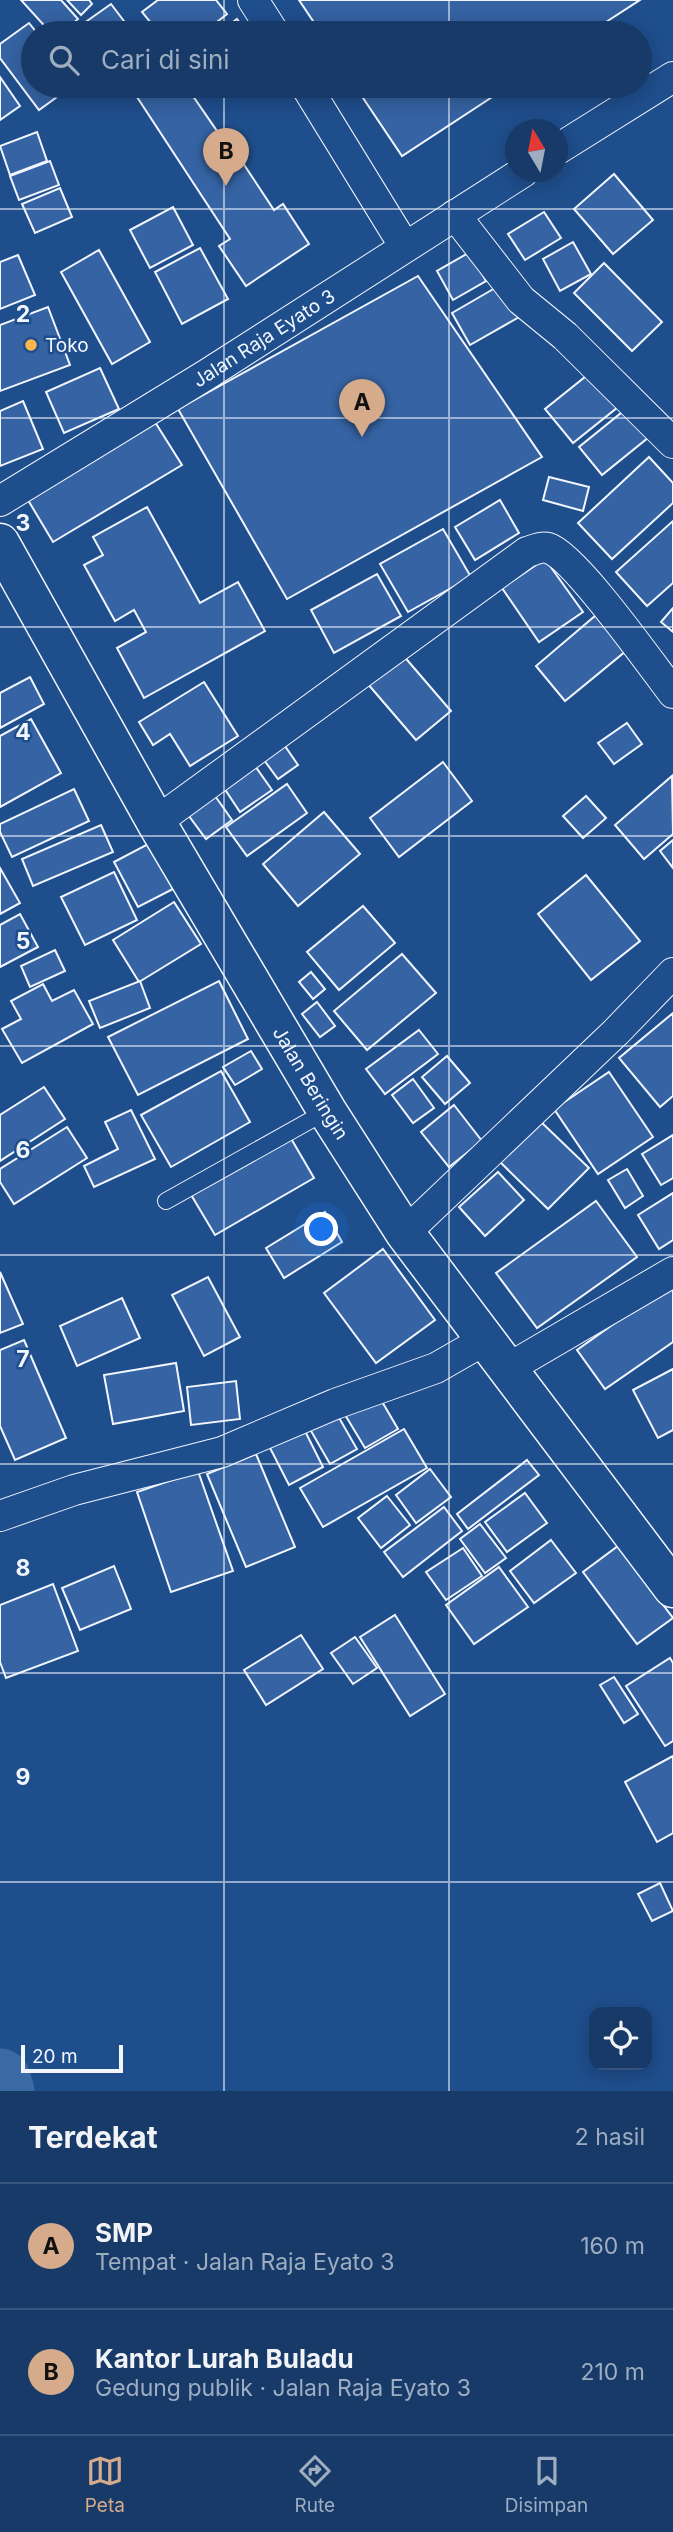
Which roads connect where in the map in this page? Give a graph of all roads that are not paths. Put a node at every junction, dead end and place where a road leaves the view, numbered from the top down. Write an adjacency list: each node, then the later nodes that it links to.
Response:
1 (253, 0): 2 (street)
2 (266, 21)
3 (673, 78): 4 (street)
4 (652, 91)
5 (313, 98): 10 (street)
6 (641, 98): 7 (street)
7 (568, 143)
8 (507, 182): 9 (street, Jalan Raja Eyato 3)
9 (455, 215): 10 (street, Jalan Raja Eyato 3); 11 (street)
10 (405, 247): 12 (street, Jalan Raja Eyato 3)
11 (673, 443)
12 (0, 500)
13 (0, 543): 15 (street, Jalan Beringin)
14 (673, 693): 15 (street)
15 (156, 822): 17 (street, Jalan Beringin)
16 (673, 973): 19 (street)
17 (327, 1111): 18 (lane); 19 (street, Jalan Beringin)
18 (166, 1201)
19 (405, 1233): 21 (street, Jalan Beringin)
20 (673, 1272): 21 (street)
21 (495, 1355): 22 (street); 23 (street, Jalan Beringin)
22 (0, 1516)
23 (673, 1588)

